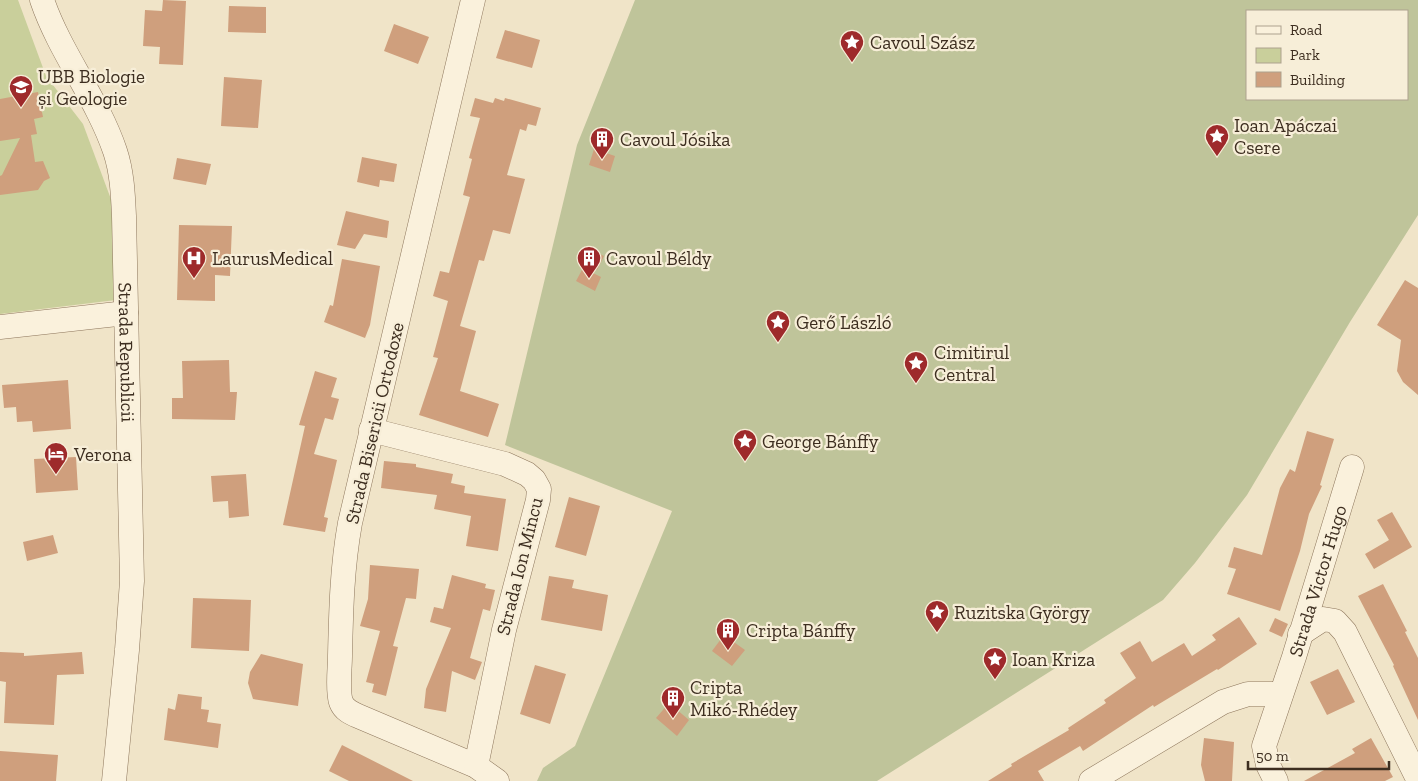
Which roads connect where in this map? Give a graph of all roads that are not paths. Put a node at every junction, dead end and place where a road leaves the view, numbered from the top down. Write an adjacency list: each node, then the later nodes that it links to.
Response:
1 (42, 0): 3 (street, Strada Republicii)
2 (473, 0): 5 (street, Strada Bisericii Ortodoxe)
3 (126, 313): 4 (street); 11 (street, Strada Republicii)
4 (0, 327)
5 (371, 430): 9 (street, Strada Bisericii Ortodoxe); 9 (street, Strada Ion Mincu)
6 (1352, 467): 7 (street, Strada Victor Hugo)
7 (1300, 634): 8 (street, Strada Victor Hugo); 10 (street)
8 (1281, 694): 13 (street); 14 (street, Strada Victor Hugo)
9 (476, 766): 12 (street)
10 (1418, 779)
11 (114, 781)
12 (497, 781)
13 (1091, 781)
14 (1276, 781)

